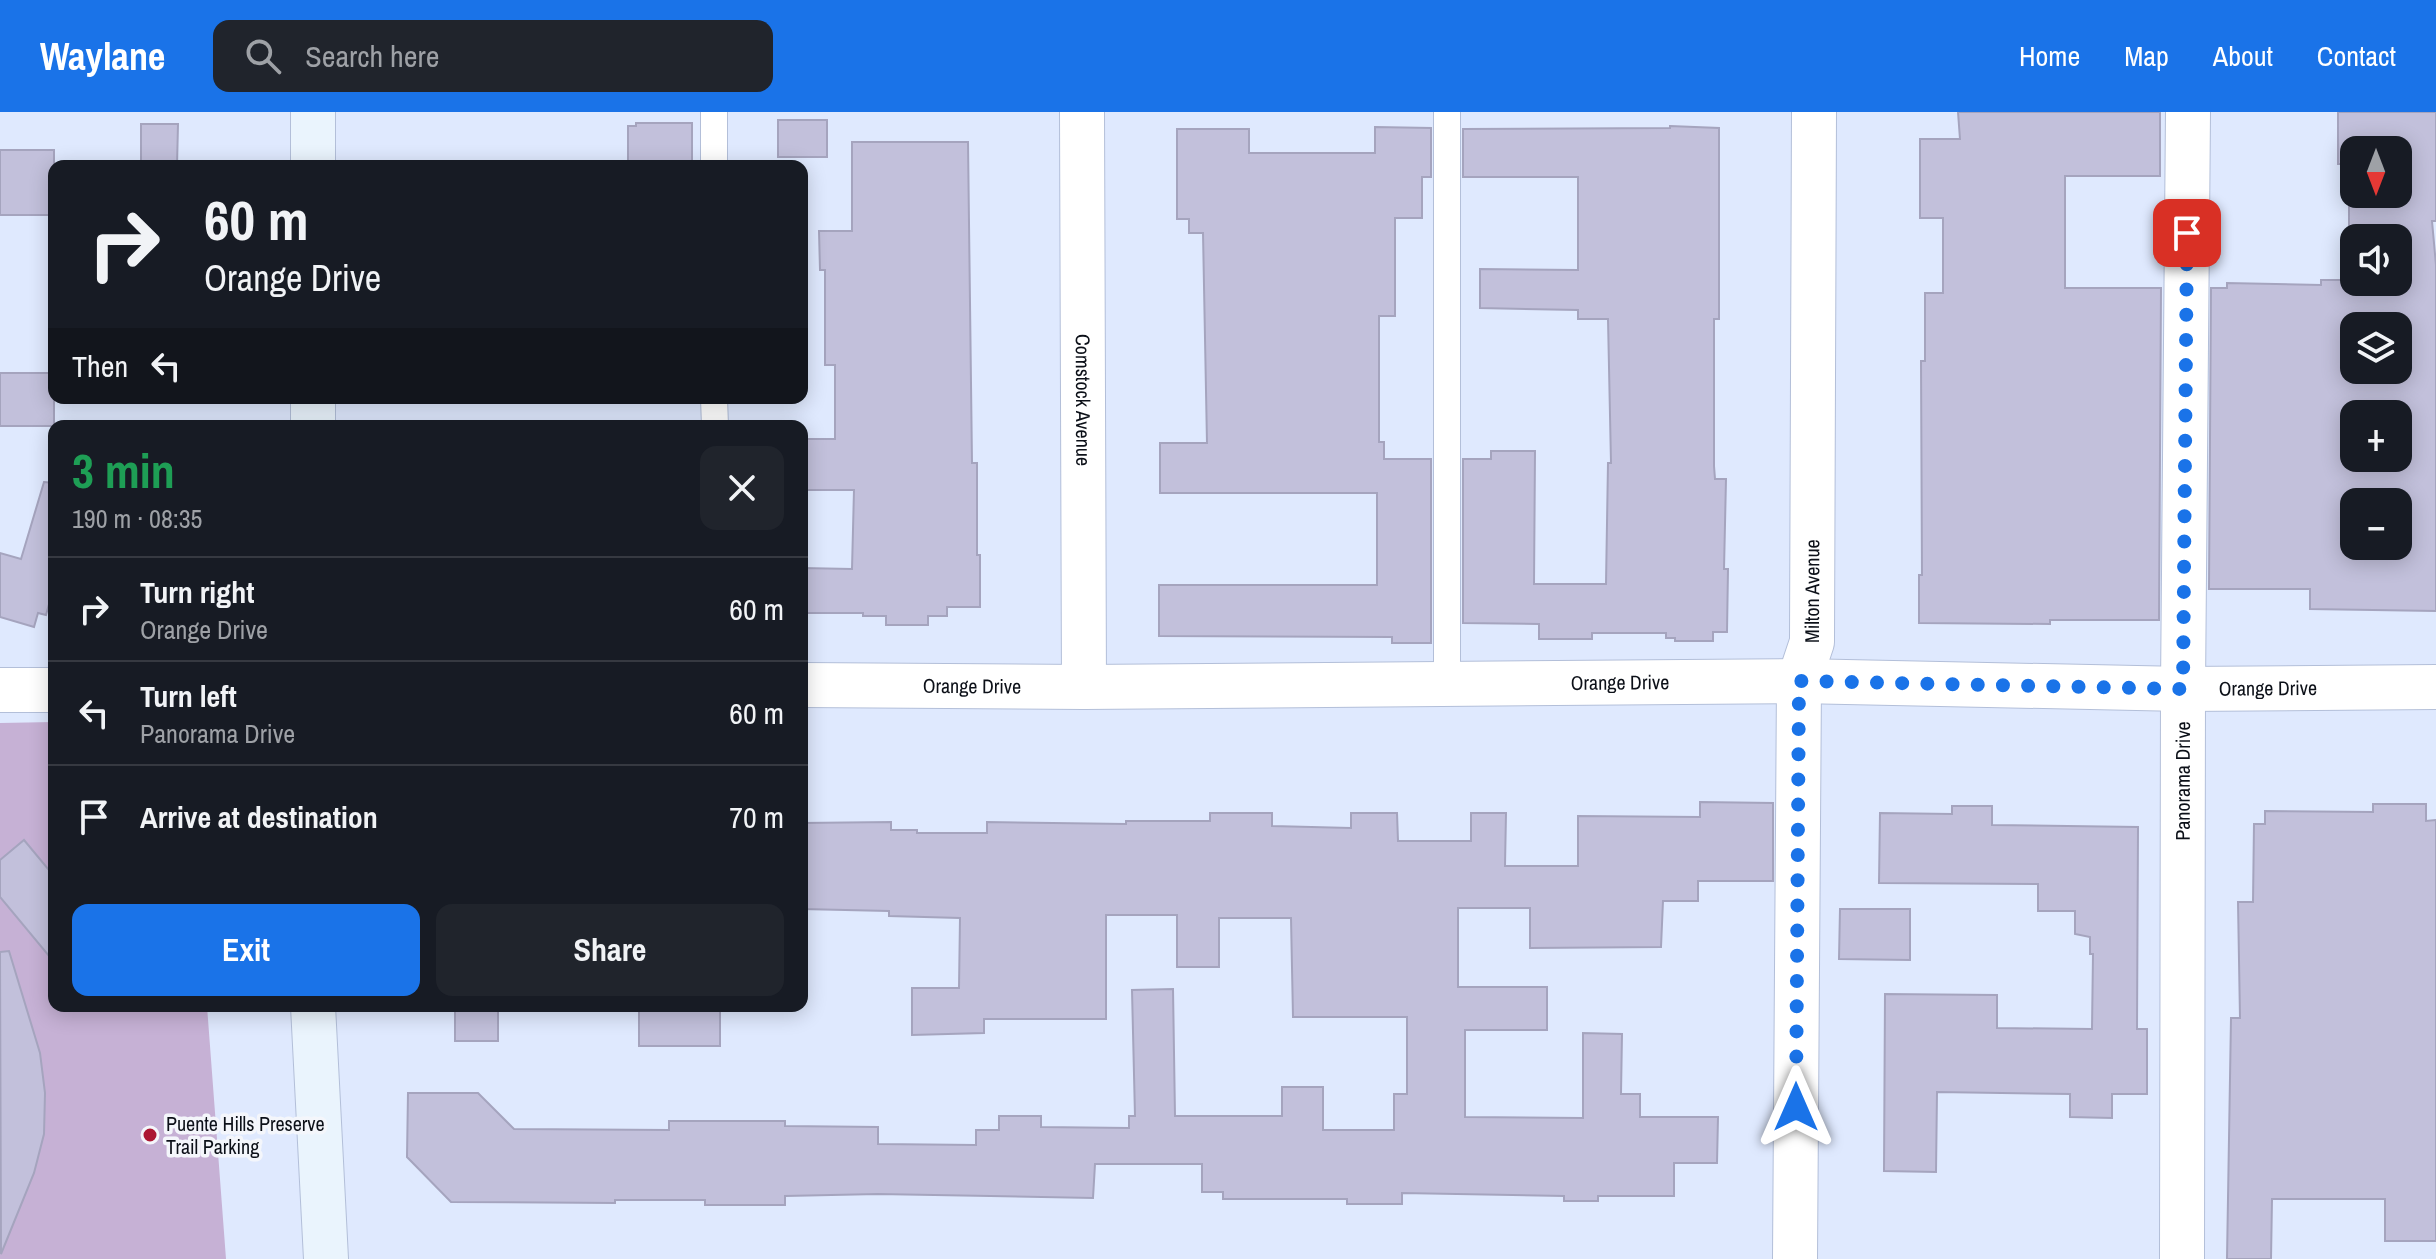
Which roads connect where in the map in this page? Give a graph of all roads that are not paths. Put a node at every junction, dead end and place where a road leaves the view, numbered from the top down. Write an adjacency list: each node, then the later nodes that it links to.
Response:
1 (313, 112): 7 (street)
2 (714, 112): 8 (lane)
3 (1082, 112): 12 (street, Comstock Avenue)
4 (1447, 112): 10 (lane)
5 (1814, 112): 9 (street, Milton Avenue)
6 (2188, 112): 14 (street, Panorama Drive)
7 (313, 160)
8 (714, 160)
9 (1799, 681): 10 (street, Orange Drive); 14 (street, Orange Drive); 19 (street, Milton Avenue)
10 (1447, 684): 12 (street, Orange Drive)
11 (808, 685): 12 (street, Orange Drive)
12 (1084, 687)
13 (2436, 687): 14 (street, Orange Drive)
14 (2183, 689): 20 (street, Panorama Drive)
15 (0, 690): 16 (street)
16 (48, 690)
17 (313, 1012): 18 (street)
18 (326, 1259)
19 (1795, 1259)
20 (2182, 1259)

